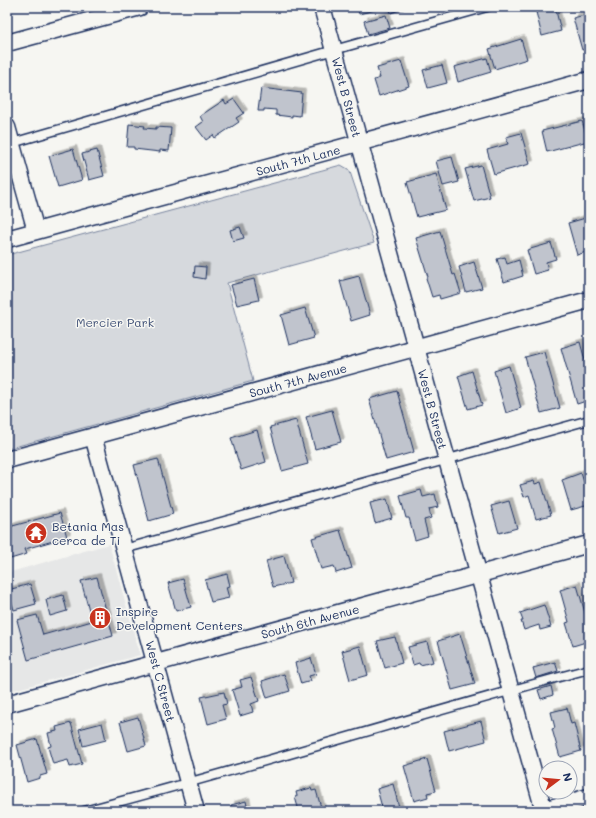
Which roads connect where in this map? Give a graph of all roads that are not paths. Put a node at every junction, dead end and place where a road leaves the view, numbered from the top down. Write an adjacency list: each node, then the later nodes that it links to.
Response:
1 (140, 7): 4 (street)
2 (322, 7): 5 (street, West B Street)
3 (487, 7): 5 (lane)
4 (7, 43)
5 (334, 50): 8 (lane); 9 (street, West B Street)
6 (589, 80): 9 (street, South 7th Lane)
7 (7, 127): 8 (street)
8 (12, 143): 10 (street)
9 (360, 143): 10 (street, South 7th Lane); 13 (street, West B Street)
10 (36, 231): 11 (street, South 7th Lane)
11 (7, 239)
12 (589, 300): 13 (street, South 7th Avenue)
13 (416, 348): 15 (street, South 7th Avenue); 17 (street, West B Street)
14 (589, 420): 17 (lane)
15 (94, 436): 16 (street, South 7th Avenue); 19 (street, West C Street)
16 (7, 460)
17 (447, 460): 19 (lane); 20 (street, West B Street)
18 (589, 544): 20 (street, South 6th Avenue)
19 (124, 550): 21 (street, West C Street)
20 (478, 574): 21 (street, South 6th Avenue); 23 (street, West B Street)
21 (156, 663): 24 (street, South 6th Avenue); 25 (street, West C Street)
22 (589, 669): 23 (lane)
23 (510, 690): 25 (lane); 29 (street, West B Street)
24 (7, 704)
25 (188, 784): 27 (lane); 28 (street, West C Street)
26 (589, 797): 29 (street)
27 (84, 811)
28 (196, 811)
29 (542, 811)

